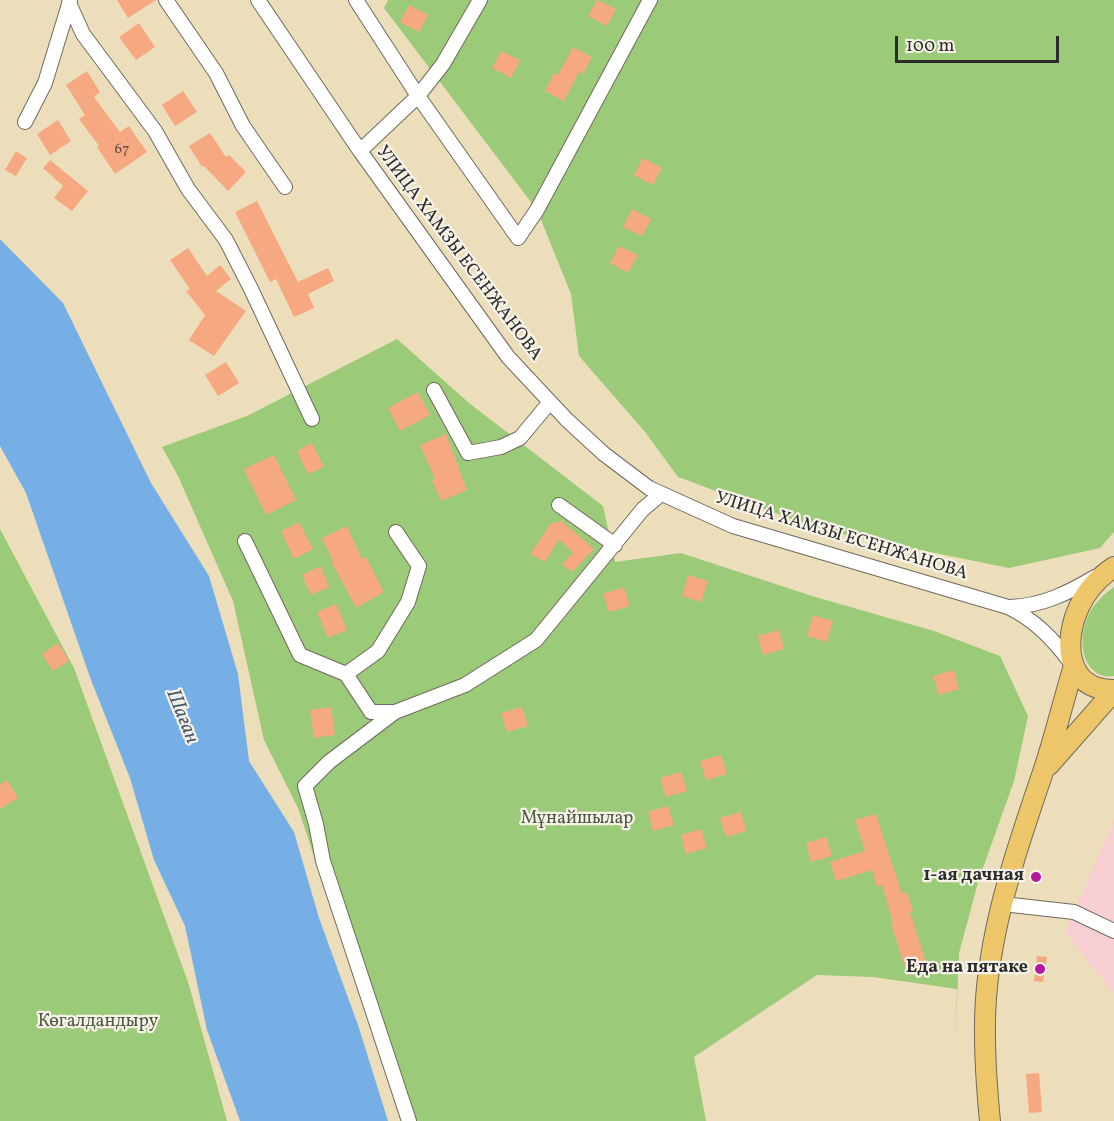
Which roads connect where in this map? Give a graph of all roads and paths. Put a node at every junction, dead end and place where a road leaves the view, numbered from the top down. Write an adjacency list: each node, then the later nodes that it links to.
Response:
1 (166, 0): 11 (street)
2 (258, 0): 10 (street, УЛИЦА ХАМЗЫ ЕСЕНЖАНОВА)
3 (356, 0): 7 (street)
4 (480, 0): 8 (street)
5 (650, 0): 8 (street)
6 (70, 2): 9 (street); 14 (street)
7 (369, 6): 8 (street)
8 (418, 96): 10 (street)
9 (26, 122)
10 (360, 152): 13 (street, УЛИЦА ХАМЗЫ ЕСЕНЖАНОВА)
11 (285, 187)
12 (434, 390): 13 (street)
13 (550, 402): 15 (street, УЛИЦА ХАМЗЫ ЕСЕНЖАНОВА)
14 (312, 419)
15 (661, 494): 19 (street); 21 (street, УЛИЦА ХАМЗЫ ЕСЕНЖАНОВА)
16 (559, 505): 19 (street)
17 (396, 532): 23 (street)
18 (245, 541): 23 (street)
19 (615, 544): 25 (street)
20 (1114, 567): 21 (street); 22 (highway)
21 (1008, 607): 22 (street)
22 (1074, 666): 24 (highway); 26 (highway)
23 (346, 674): 25 (street)
24 (1114, 690): 26 (highway)
25 (395, 712): 29 (street)
26 (1043, 772): 27 (highway)
27 (1003, 904): 28 (street); 30 (highway)
28 (1114, 931)
29 (409, 1121)
30 (990, 1121)

